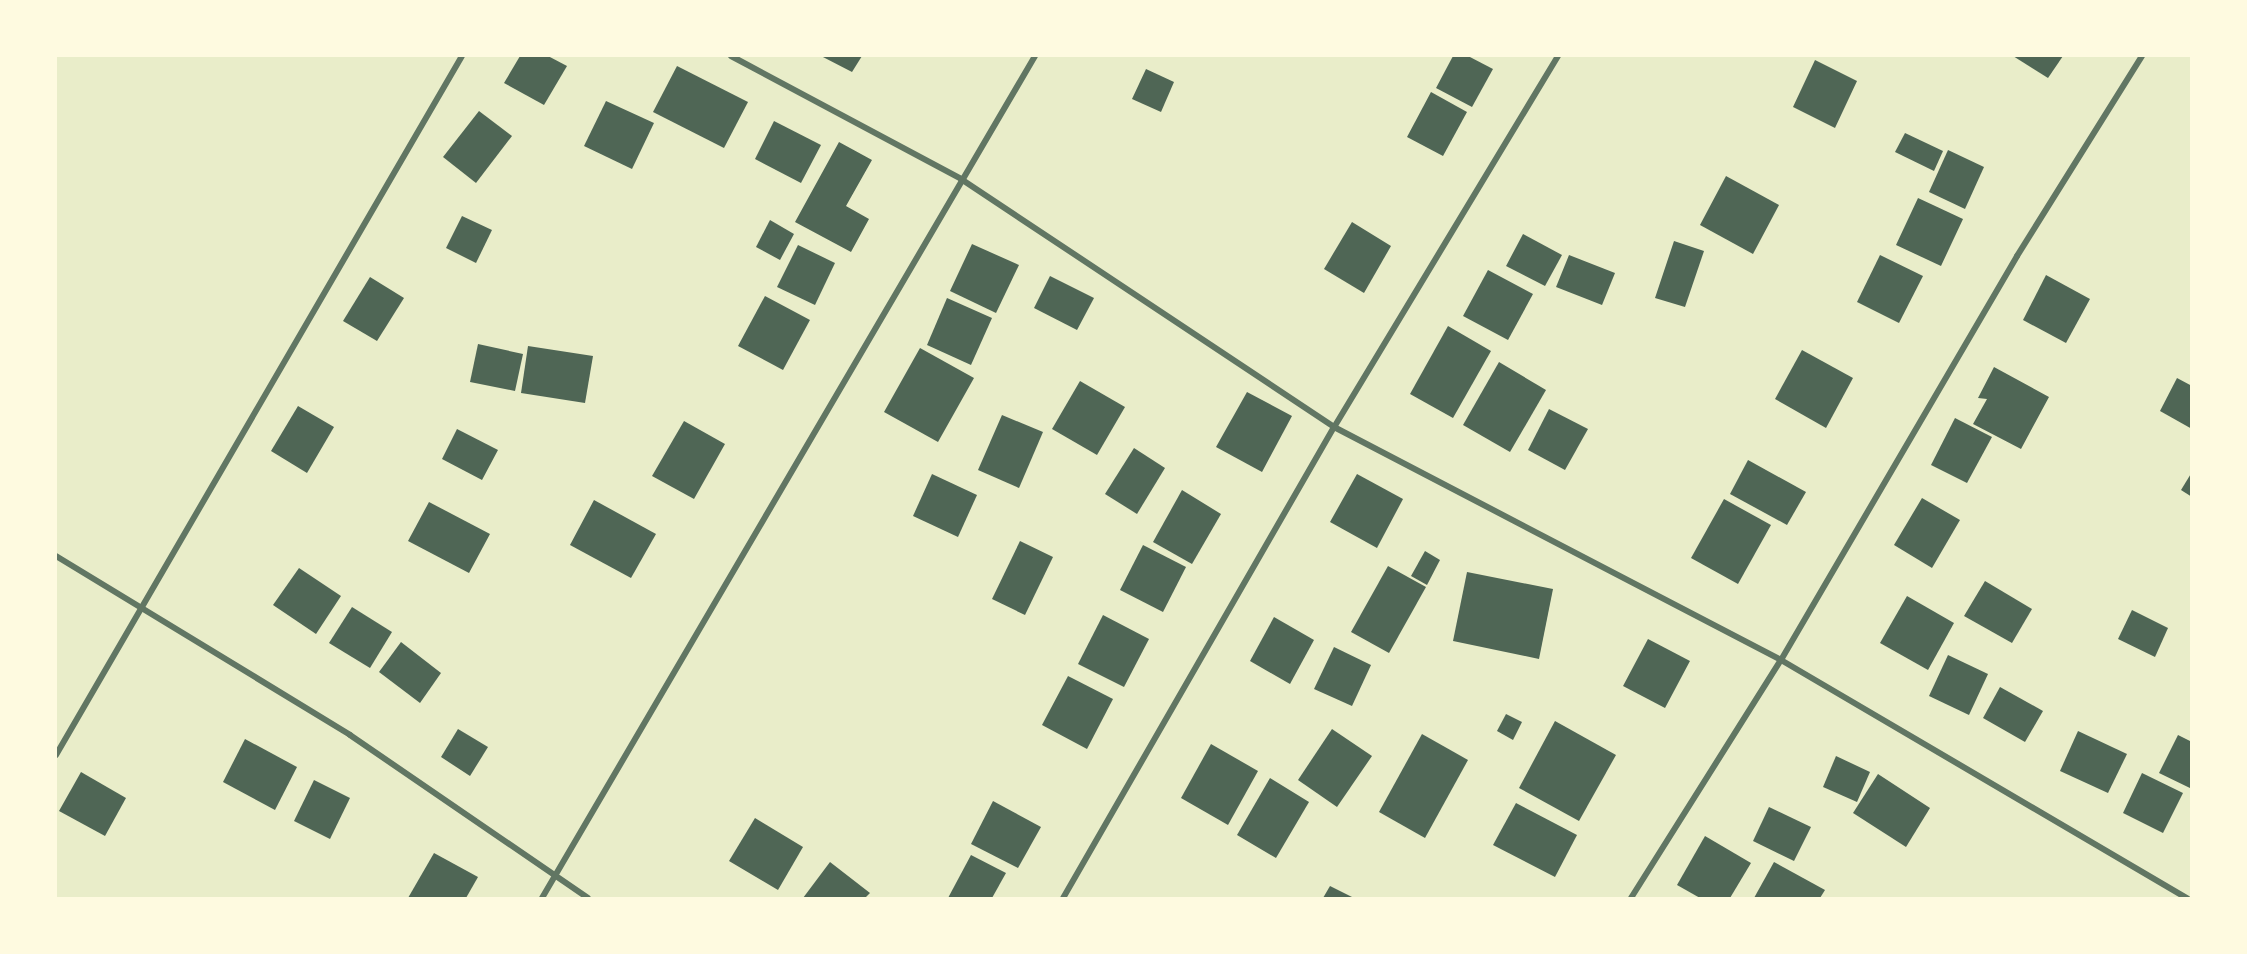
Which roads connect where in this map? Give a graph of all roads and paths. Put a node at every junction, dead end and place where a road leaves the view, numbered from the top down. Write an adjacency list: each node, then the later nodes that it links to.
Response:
1 (462, 56): 9 (street)
2 (731, 56): 6 (street)
3 (1035, 56): 6 (street)
4 (1558, 56): 7 (street)
5 (2142, 56): 10 (street)
6 (961, 179): 7 (street); 12 (street)
7 (1334, 427): 10 (street); 16 (street)
8 (56, 556): 9 (street)
9 (142, 608): 11 (street); 12 (street)
10 (1781, 660): 17 (street); 18 (street)
11 (56, 754)
12 (555, 876): 14 (street); 15 (street)
13 (2192, 892): 18 (street)
14 (542, 898)
15 (588, 898)
16 (1063, 898)
17 (1631, 898)
18 (2187, 898)

